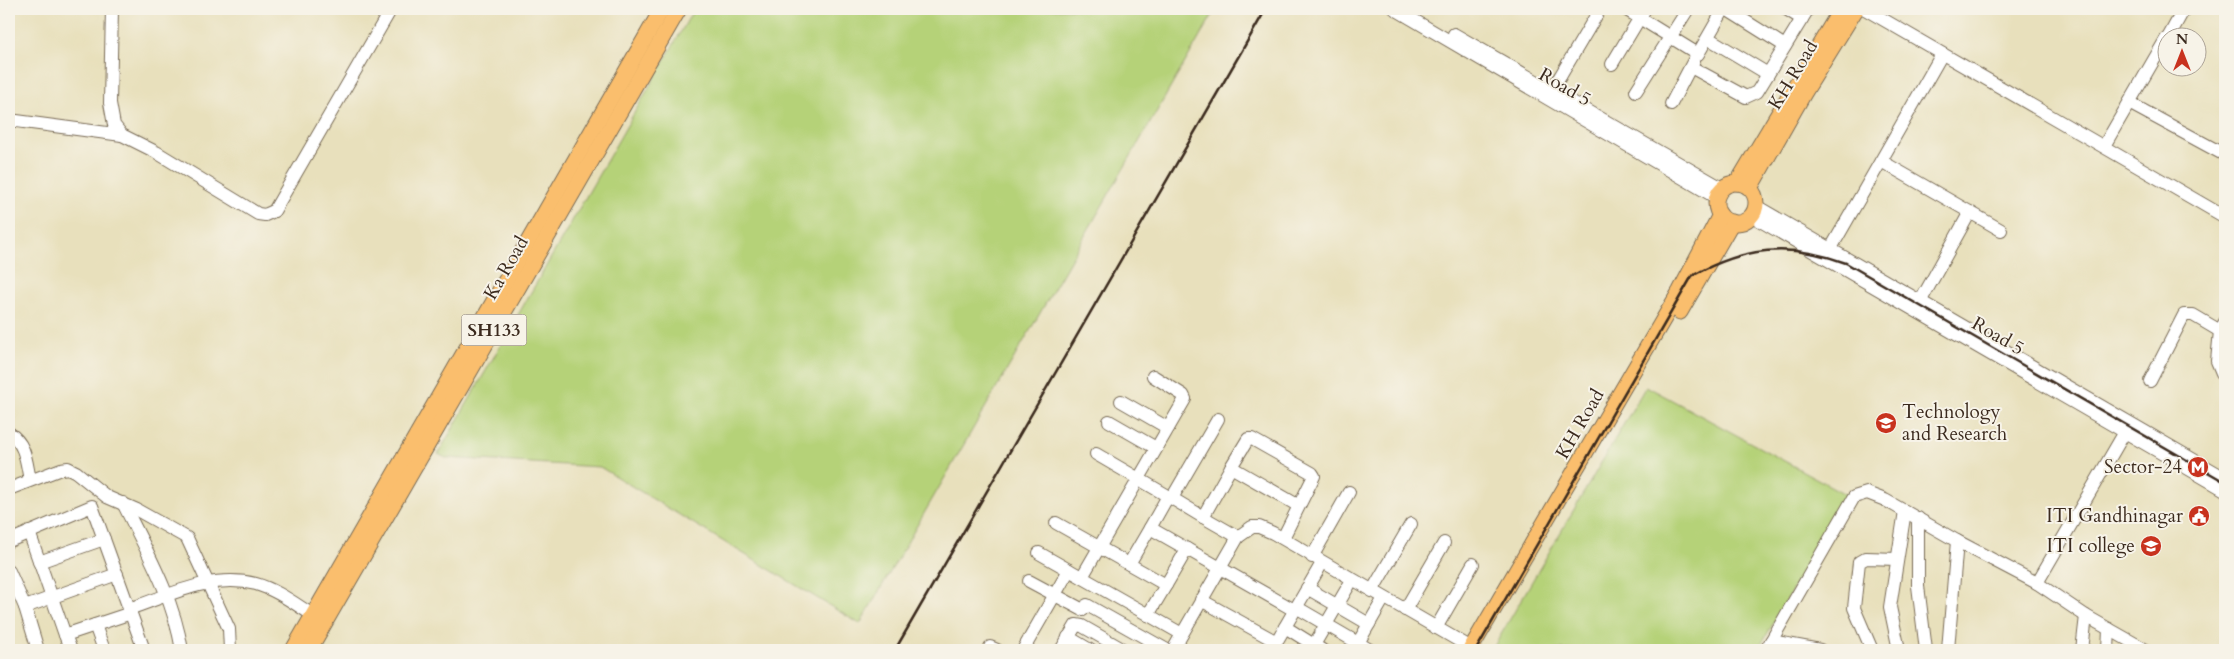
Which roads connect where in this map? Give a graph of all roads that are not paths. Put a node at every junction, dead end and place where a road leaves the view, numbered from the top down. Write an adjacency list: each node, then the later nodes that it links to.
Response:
1 (112, 9): 33 (street)
2 (391, 9): 33 (street)
3 (662, 9): 45 (main road, Ka Road / SH133)
4 (679, 9): 45 (main road, Ka Road / SH133)
5 (1395, 9): 29 (street, Road 5)
6 (1411, 9): 29 (street, Road 5)
7 (1600, 9): 29 (street)
8 (1625, 9): 16 (street)
9 (1688, 9): 19 (street)
10 (1725, 9): 20 (street); 21 (street)
11 (1786, 9): 17 (street)
12 (1841, 9): 37 (main road, KH Road)
13 (1856, 9): 37 (main road, KH Road)
14 (1865, 9): 23 (street)
15 (2184, 9): 18 (street)
16 (1642, 13): 19 (street); 25 (street)
17 (1805, 14): 21 (street)
18 (2173, 28)
19 (1670, 36): 22 (street); 28 (street)
20 (1708, 38): 22 (street); 27 (street)
21 (1786, 46): 27 (street)
22 (1698, 54): 26 (street)
23 (1942, 54): 34 (street); 36 (street)
24 (2156, 57): 30 (street)
25 (1612, 64)
26 (1690, 68): 27 (street); 31 (street)
27 (1768, 74)
28 (1636, 91)
29 (1550, 94): 38 (street, Road 5)
30 (2129, 103): 34 (street); 35 (street)
31 (1671, 104)
32 (9, 120): 33 (street)
33 (122, 135)
34 (2104, 146): 41 (street)
35 (2225, 155)
36 (1881, 161): 40 (street); 44 (street)
37 (1744, 186): 38 (main road); 39 (main road)
38 (1720, 193): 42 (main road)
39 (1754, 211): 42 (main road); 44 (street, Road 5); 54 (street, Road 5)
40 (1970, 212): 43 (street); 46 (street)
41 (2225, 218)
42 (1726, 219): 145 (main road, KH Road)
43 (2001, 230)
44 (1830, 250): 46 (street, Road 5)
45 (529, 254): 113 (main road, Ka Road / SH133); 137 (main road, Ka Road / SH133)
46 (1920, 302): 54 (street, Road 5)
47 (2223, 326): 49 (street); 50 (street)
48 (1153, 376): 55 (street)
49 (2225, 380)
50 (2150, 381)
51 (1121, 401): 55 (street)
52 (1218, 419): 65 (street)
53 (1109, 421): 57 (street)
54 (2127, 427): 62 (street, Road 5); 97 (street)
55 (1168, 428): 57 (street)
56 (9, 434): 61 (street)
57 (1156, 448): 60 (street)
58 (1096, 454): 60 (street)
59 (1231, 467): 67 (street); 67 (street); 69 (street)
60 (1138, 479): 65 (street); 81 (street)
61 (30, 480): 63 (street); 66 (street)
62 (2225, 486)
63 (9, 489)
64 (1349, 492): 85 (street)
65 (1170, 497): 69 (street); 73 (street)
66 (123, 503): 96 (street); 103 (street)
67 (1299, 506): 76 (street)
68 (1905, 511): 70 (street); 84 (street); 126 (street)
69 (1203, 517): 75 (street)
70 (1918, 518): 79 (street); 149 (street)
71 (1056, 523): 81 (street)
72 (1411, 524): 101 (street)
73 (1150, 528): 82 (street); 87 (street)
74 (29, 532): 77 (street); 78 (street); 86 (street)
75 (1238, 537): 76 (street); 89 (street)
76 (1283, 538): 85 (street)
77 (104, 539): 86 (street); 92 (street)
78 (9, 541)
79 (1957, 541): 97 (street); 150 (street)
80 (1444, 543): 111 (street)
81 (1099, 547): 87 (street); 93 (street)
82 (1187, 549): 89 (street); 98 (street)
83 (1039, 553): 90 (street)
84 (1897, 559): 147 (street); 148 (street)
85 (1317, 560): 95 (street); 100 (street)
86 (39, 562): 104 (street)
87 (1129, 564): 98 (street)
88 (1473, 564): 121 (street)
89 (1220, 568): 106 (street); 110 (street)
90 (1069, 570): 93 (street); 102 (street)
91 (9, 571): 108 (street)
92 (117, 574): 104 (street); 112 (street)
93 (1082, 577): 99 (street)
94 (1028, 580): 102 (street)
95 (1352, 580): 101 (street); 107 (street)
96 (206, 582): 103 (street); 113 (street); 135 (street)
97 (2037, 583): 115 (street)
98 (1166, 585): 114 (street)
99 (1097, 586): 109 (street); 114 (street)
100 (1307, 588): 107 (street); 110 (street)
101 (1372, 592): 105 (street)
102 (1055, 595): 109 (street); 138 (street)
103 (168, 596): 112 (street); 134 (street)
104 (52, 597): 108 (street); 124 (street)
105 (1384, 598): 111 (street); 117 (street)
106 (1201, 600): 120 (street); 123 (street)
107 (1337, 605): 116 (street); 117 (street)
108 (24, 607): 130 (street)
109 (1085, 608): 119 (street); 142 (street)
110 (1295, 609): 116 (street); 120 (street)
111 (1405, 610): 121 (street)
112 (130, 611): 118 (street); 133 (street)
113 (313, 615): 136 (main road, Ka Road / SH133)
114 (1148, 615): 123 (street)
115 (2086, 616): 122 (street); 151 (street)
116 (1326, 624): 127 (street); 129 (street)
117 (1370, 624): 127 (street)
118 (95, 625): 124 (street); 132 (street)
119 (1076, 626): 125 (street); 141 (street)
120 (1285, 627): 129 (street)
121 (1436, 628): 145 (street)
122 (2109, 629): 128 (street); 152 (street)
123 (1182, 634): 143 (street)
124 (65, 635): 131 (street)
125 (1068, 637): 139 (street); 140 (street)
126 (1768, 646): 146 (street)
127 (1356, 647): 144 (street)
128 (2134, 647): 153 (street)
129 (1316, 649)
130 (38, 650)
131 (70, 650)
132 (104, 650)
133 (144, 650)
134 (182, 650)
135 (230, 650)
136 (293, 650)
137 (309, 650)
138 (1023, 650)
139 (1061, 650)
140 (1090, 650)
141 (1124, 650)
142 (1167, 650)
143 (1173, 650)
144 (1370, 650)
145 (1475, 650)
146 (1820, 650)
147 (1872, 650)
148 (1899, 650)
149 (1926, 650)
150 (1948, 650)
151 (2082, 650)
152 (2108, 650)
153 (2146, 650)

